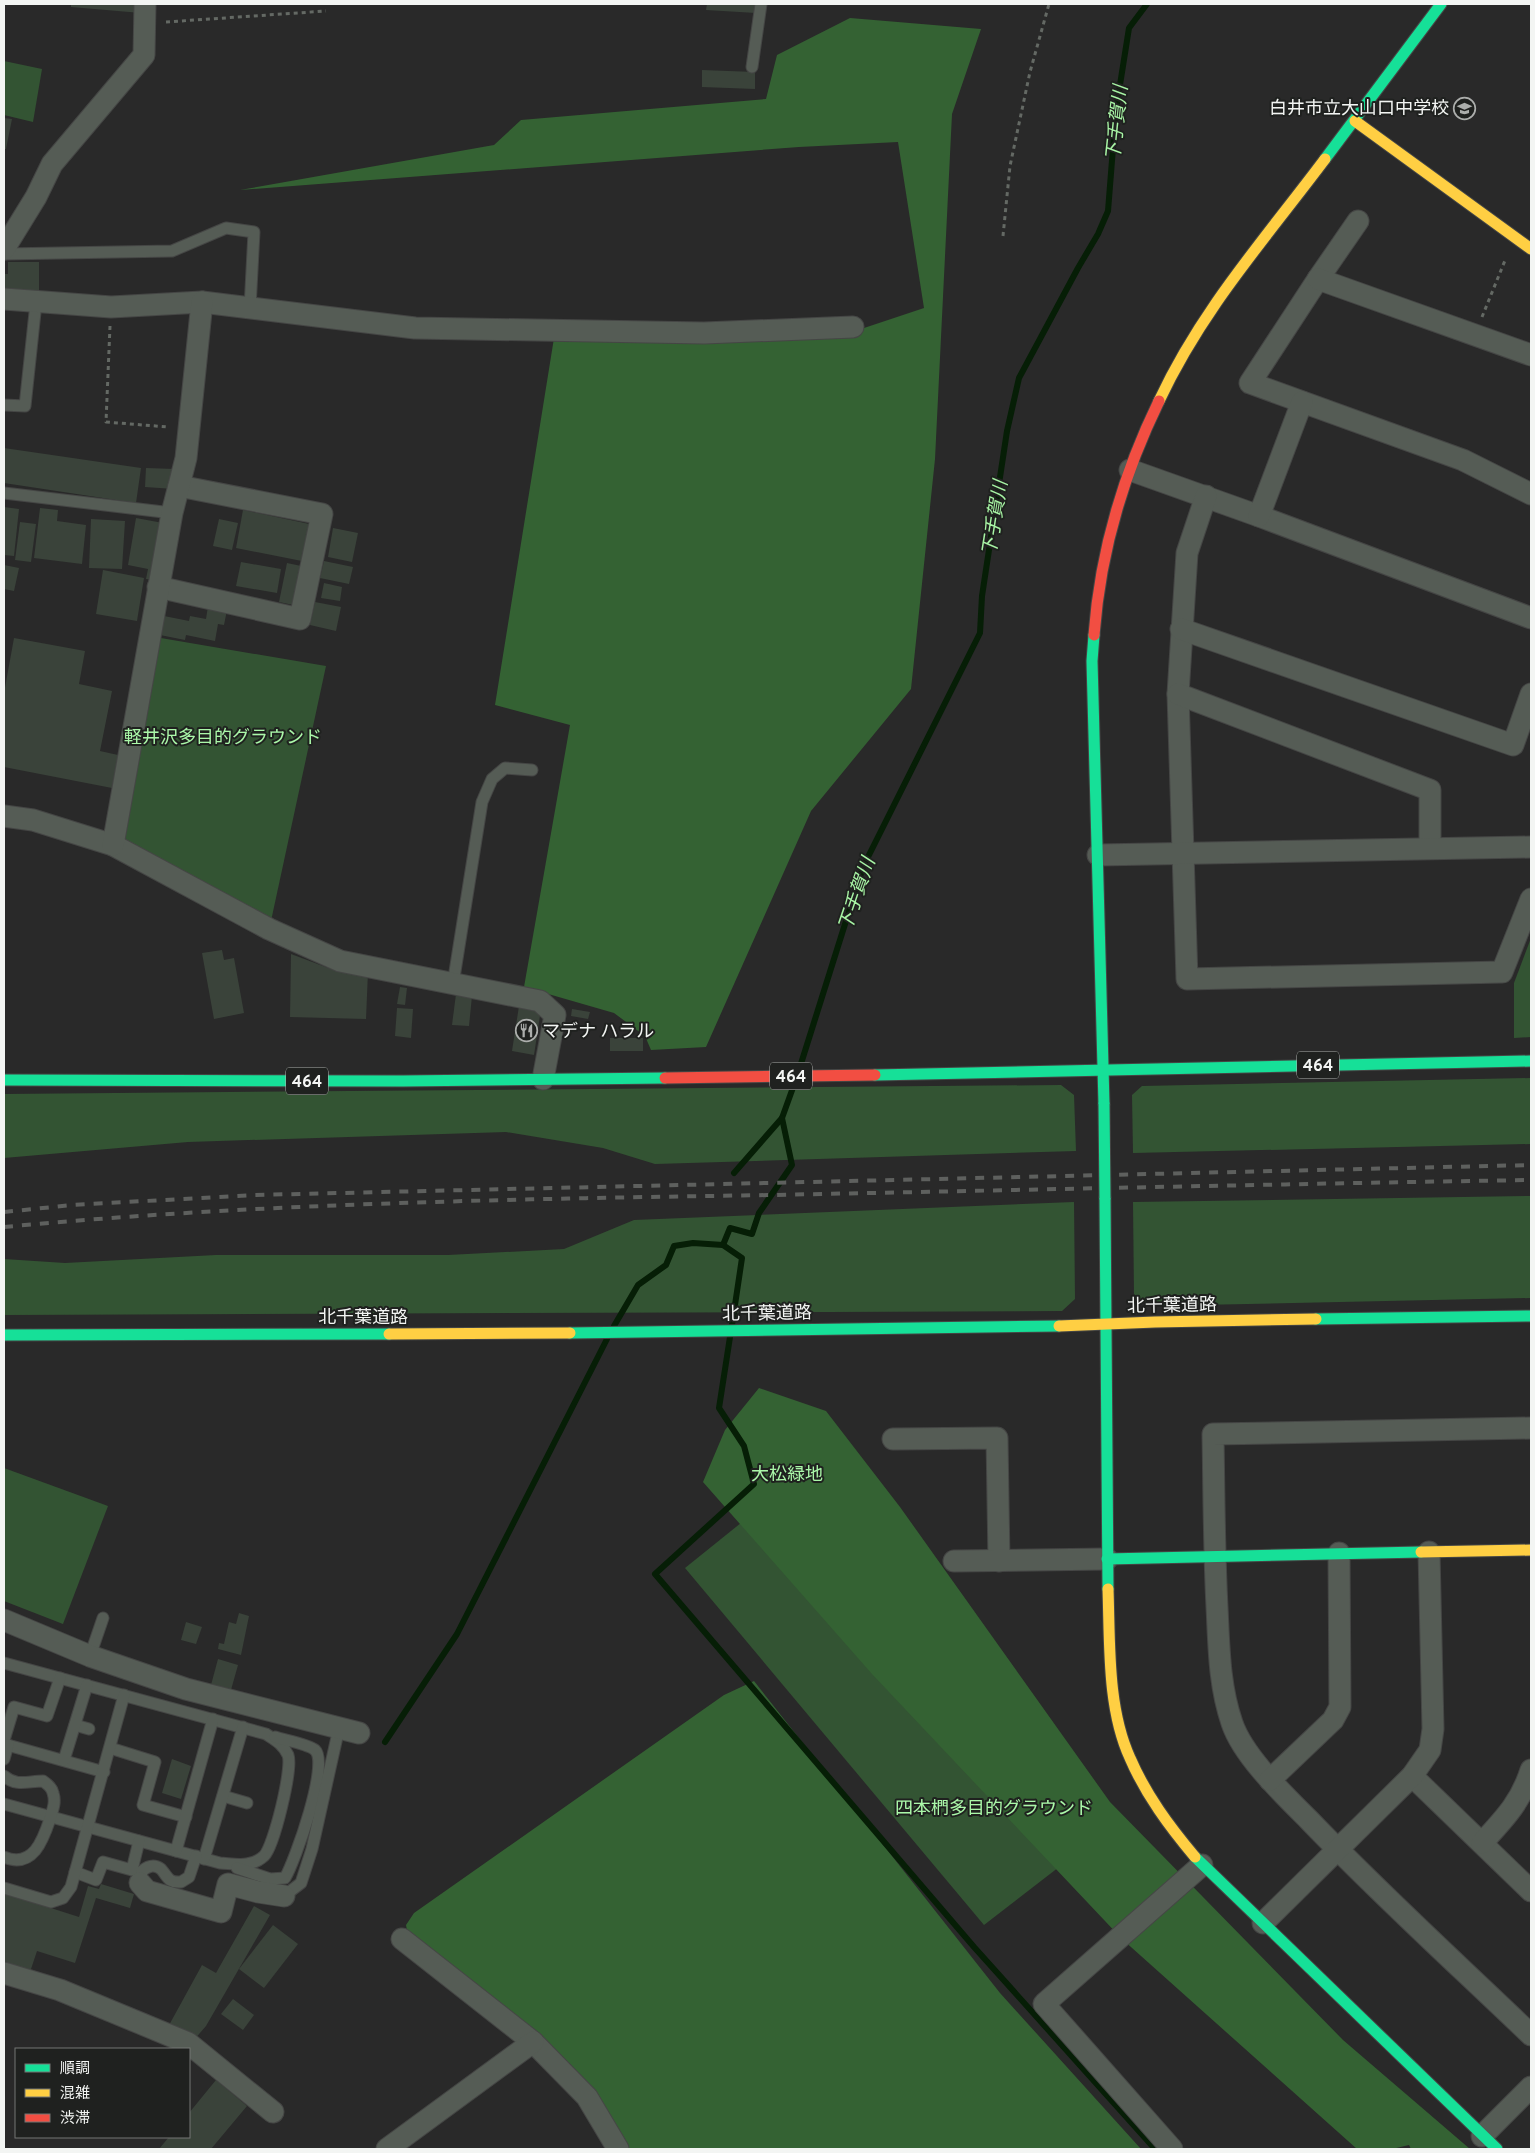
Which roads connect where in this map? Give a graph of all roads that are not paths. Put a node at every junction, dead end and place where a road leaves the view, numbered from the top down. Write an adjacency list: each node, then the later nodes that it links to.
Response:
1 (761, 4): 4 (lane)
2 (1441, 4): 5 (main road)
3 (145, 14): 7 (street)
4 (752, 67)
5 (1355, 121): 8 (main road); 19 (main road)
6 (1358, 221): 10 (street)
7 (4, 249)
8 (1531, 249)
9 (4, 254): 14 (lane)
10 (1318, 279): 16 (street); 17 (street)
11 (4, 299): 12 (street)
12 (36, 302): 13 (street); 18 (lane)
13 (202, 302): 14 (street); 20 (street)
14 (250, 308): 15 (street)
15 (853, 327)
16 (1531, 355)
17 (1302, 402): 22 (street); 25 (street)
18 (4, 405)
19 (1130, 470): 23 (street); 37 (main road)
20 (178, 486): 24 (street); 26 (street)
21 (4, 493): 24 (lane)
22 (1531, 494)
23 (1206, 496): 25 (street); 28 (street)
24 (172, 513): 26 (street)
25 (1259, 516): 27 (street)
26 (158, 587): 33 (street)
27 (1531, 618)
28 (1181, 629): 29 (street); 30 (street)
29 (1178, 694): 35 (street); 36 (street)
30 (1531, 694)
31 (532, 770): 39 (lane)
32 (4, 816): 33 (street)
33 (112, 845): 39 (street)
34 (1531, 846): 35 (street)
35 (1430, 848): 36 (street)
36 (1182, 854): 37 (street); 38 (street)
37 (1098, 855): 41 (main road)
38 (1531, 899)
39 (453, 984): 42 (street)
40 (1531, 1061): 41 (main road, 464)
41 (1104, 1070): 42 (main road, 464); 45 (main road, bridge)
42 (543, 1079): 43 (main road, 464)
43 (4, 1080)
44 (1531, 1316): 45 (main road, 北千葉道路)
45 (1106, 1325): 46 (main road, 北千葉道路); 53 (main road)
46 (4, 1335)
47 (1531, 1428): 52 (street)
48 (893, 1439): 55 (street)
49 (1531, 1550): 50 (main road)
50 (1429, 1552): 51 (main road); 76 (street)
51 (1339, 1553): 52 (main road); 77 (street)
52 (1214, 1556): 53 (main road); 77 (street)
53 (1108, 1559): 55 (street); 91 (main road)
54 (954, 1561): 55 (street)
55 (999, 1561)
56 (103, 1618): 58 (lane)
57 (4, 1620): 58 (street)
58 (90, 1656): 67 (street)
59 (4, 1663): 60 (lane)
60 (60, 1678): 61 (lane); 69 (lane)
61 (87, 1685): 62 (lane); 64 (lane)
62 (124, 1695): 63 (lane); 70 (lane)
63 (213, 1719): 65 (lane); 82 (lane)
64 (75, 1725): 66 (lane); 72 (lane)
65 (243, 1727): 68 (lane); 78 (lane)
66 (89, 1729)
67 (349, 1730): 96 (lane)
68 (266, 1734): 90 (lane); 90 (lane)
69 (5, 1743): 71 (lane); 72 (lane)
70 (110, 1748): 74 (lane); 82 (lane)
71 (4, 1759)
72 (64, 1760): 74 (lane)
73 (1531, 1770): 85 (street)
74 (104, 1772): 83 (lane)
75 (4, 1776): 81 (lane)
76 (1412, 1776): 85 (street); 86 (street)
77 (1270, 1780): 86 (street)
78 (223, 1796): 79 (lane); 89 (lane)
79 (247, 1803)
80 (4, 1804): 81 (lane)
81 (50, 1817): 83 (lane); 88 (lane)
82 (186, 1818): 87 (lane)
83 (88, 1827): 84 (lane); 92 (lane)
84 (140, 1841): 87 (lane); 92 (lane)
85 (1482, 1843): 95 (street)
86 (1338, 1850): 97 (street); 100 (street)
87 (176, 1851): 89 (lane)
88 (4, 1857)
89 (200, 1857): 90 (lane); 93 (lane)
90 (220, 1863)
91 (1202, 1865): 97 (main road); 107 (street)
92 (75, 1872): 94 (lane)
93 (140, 1883): 96 (street)
94 (4, 1888)
95 (1531, 1892)
96 (284, 1896)
97 (1263, 1923): 104 (main road)
98 (402, 1939): 101 (street)
99 (4, 1974): 103 (street)
100 (1531, 2035)
101 (533, 2042): 105 (street); 106 (street)
102 (1531, 2086): 104 (street)
103 (272, 2112)
104 (1490, 2143)
105 (387, 2149)
106 (618, 2149)
107 (1172, 2149)

